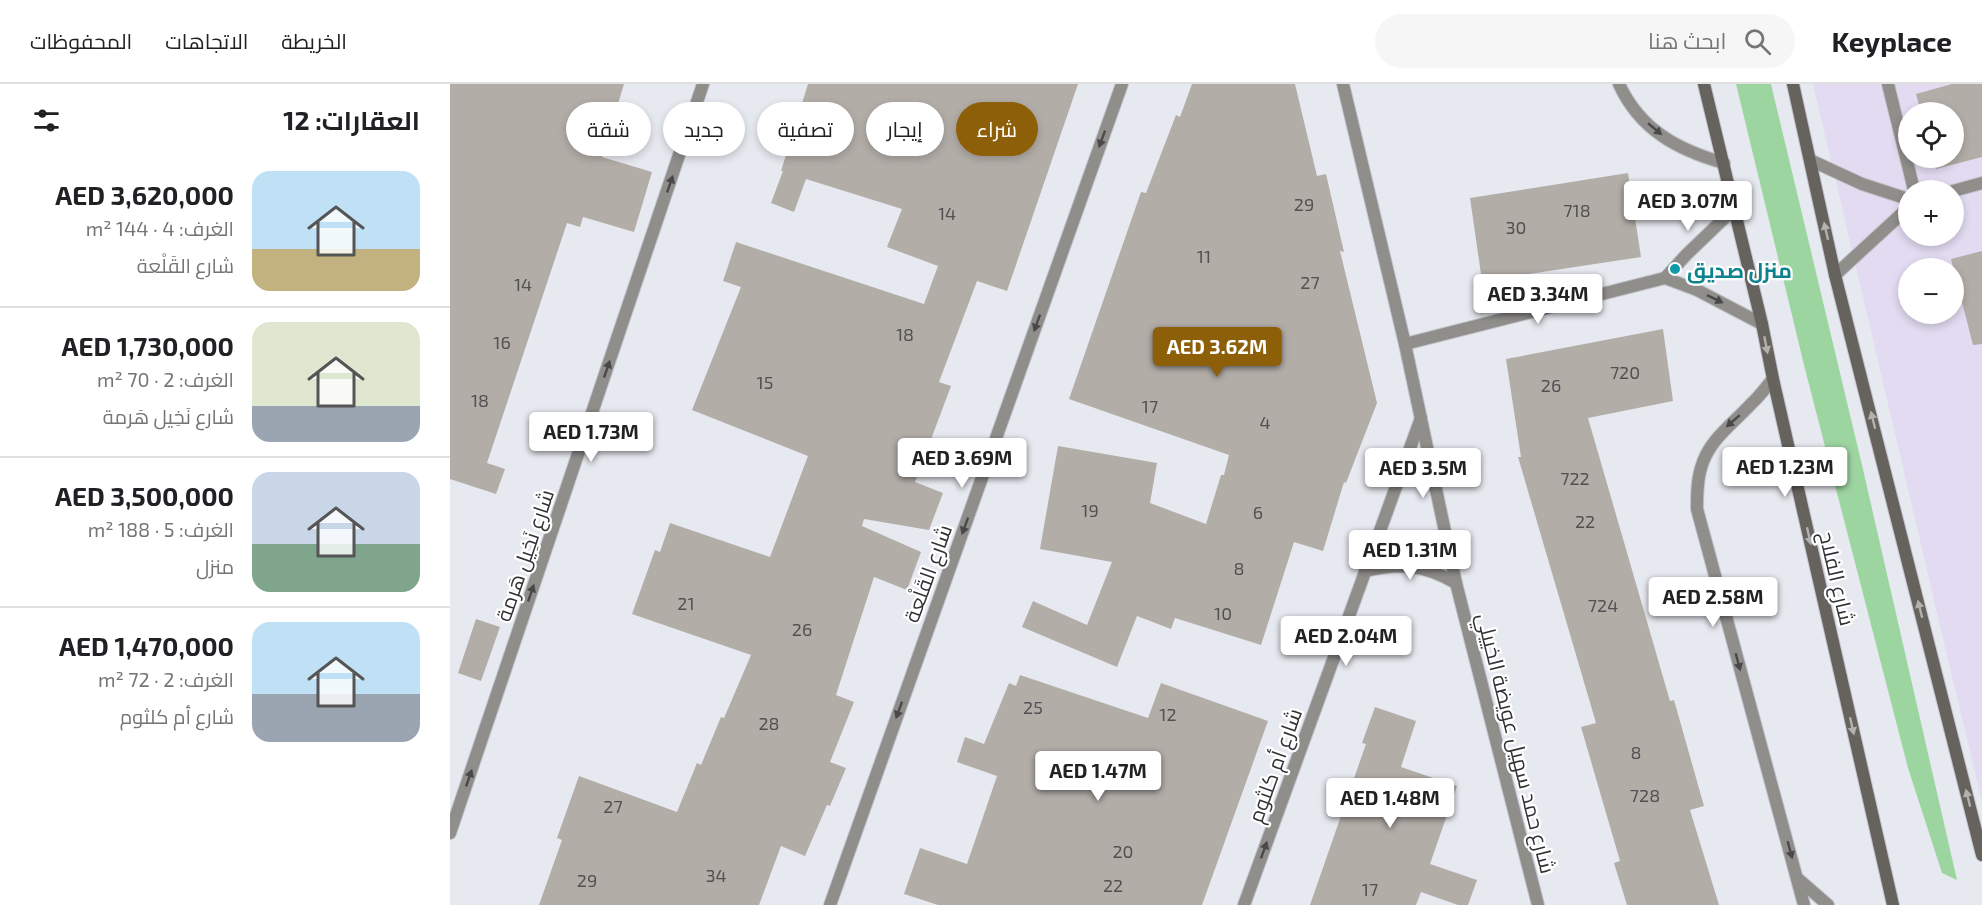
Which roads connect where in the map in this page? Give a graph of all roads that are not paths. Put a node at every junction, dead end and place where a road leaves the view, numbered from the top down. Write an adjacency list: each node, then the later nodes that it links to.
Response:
1 (703, 84): 24 (street, شارع نَخِيل هَرمة, one-way to 1)
2 (1122, 84): 27 (street, شارع القَلْعة, one-way to 27)
3 (1343, 84): 19 (street, شارع حمد سهيل عويضة الخييلي)
4 (1619, 84): 9 (street, one-way to 9)
5 (1704, 84): 9 (main road, شارع الفلاح)
6 (1793, 84): 8 (main road)
7 (1888, 84): 10 (street)
8 (1810, 160): 13 (street); 16 (main road, one-way to 8)
9 (1724, 162): 14 (main road, شارع الفلاح)
10 (1912, 180)
11 (1982, 183): 12 (street)
12 (1964, 188)
13 (1898, 196)
14 (1735, 208): 17 (street); 18 (main road, شارع الفلاح)
15 (1898, 217): 16 (street)
16 (1835, 274): 25 (main road, one-way to 16)
17 (1665, 278): 18 (street, one-way to 18); 19 (street)
18 (1762, 324): 20 (main road, شارع الفلاح, one-way to 20)
19 (1405, 344): 21 (street, شارع حمد سهيل عويضة الخييلي)
20 (1773, 379): 26 (street, one-way to 26); 32 (main road, شارع الفلاح, one-way to 32)
21 (1421, 418): 22 (street, شارع أم كلثوم); 23 (street, شارع حمد سهيل عويضة الخييلي)
22 (1365, 571): 23 (street); 28 (street, شارع أم كلثوم, one-way to 22)
23 (1456, 583): 29 (street, شارع حمد سهيل عويضة الخييلي)
24 (450, 833)
25 (1982, 855)
26 (1797, 878): 30 (street); 31 (street)
27 (830, 905)
28 (1244, 905)
29 (1538, 905)
30 (1804, 905)
31 (1828, 905)
32 (1893, 905)

